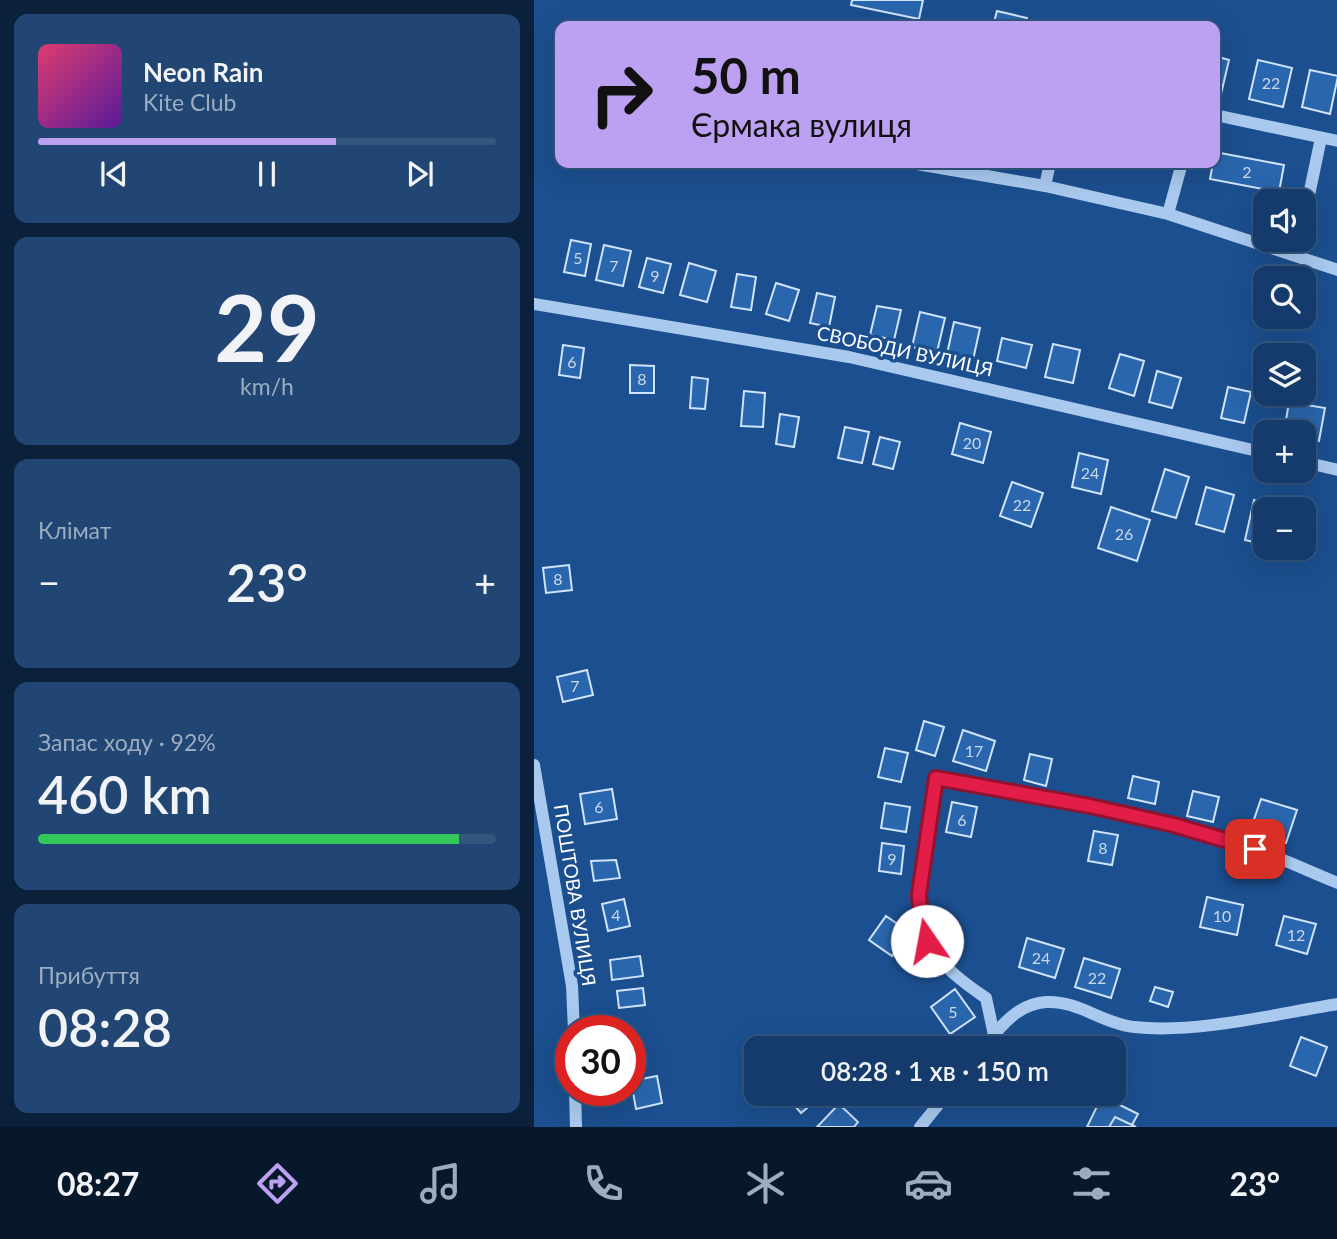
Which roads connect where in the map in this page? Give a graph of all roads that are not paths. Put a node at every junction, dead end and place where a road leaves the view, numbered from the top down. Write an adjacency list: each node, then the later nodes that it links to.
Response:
1 (1220, 116): 2 (street)
2 (1321, 138): 3 (street); 8 (street)
3 (1337, 141)
4 (941, 168): 7 (street)
5 (1049, 168): 7 (street)
6 (1181, 168): 9 (street)
7 (1045, 186): 9 (street)
8 (1310, 189)
9 (1169, 214): 11 (street)
10 (1298, 252): 11 (street)
11 (1297, 255): 12 (street)
12 (1337, 270)
13 (534, 304): 14 (street, СВОБОДИ ВУЛИЦЯ)
14 (1253, 450)
15 (1316, 465): 16 (street)
16 (1337, 470)
17 (534, 765): 20 (street, ПОШТОВА ВУЛИЦЯ)
18 (1337, 883): 21 (street)
19 (1337, 1004): 21 (street)
20 (573, 1015)
21 (994, 1035)
22 (576, 1106): 24 (street)
23 (937, 1106): 25 (street)
24 (577, 1127)
25 (920, 1127)

